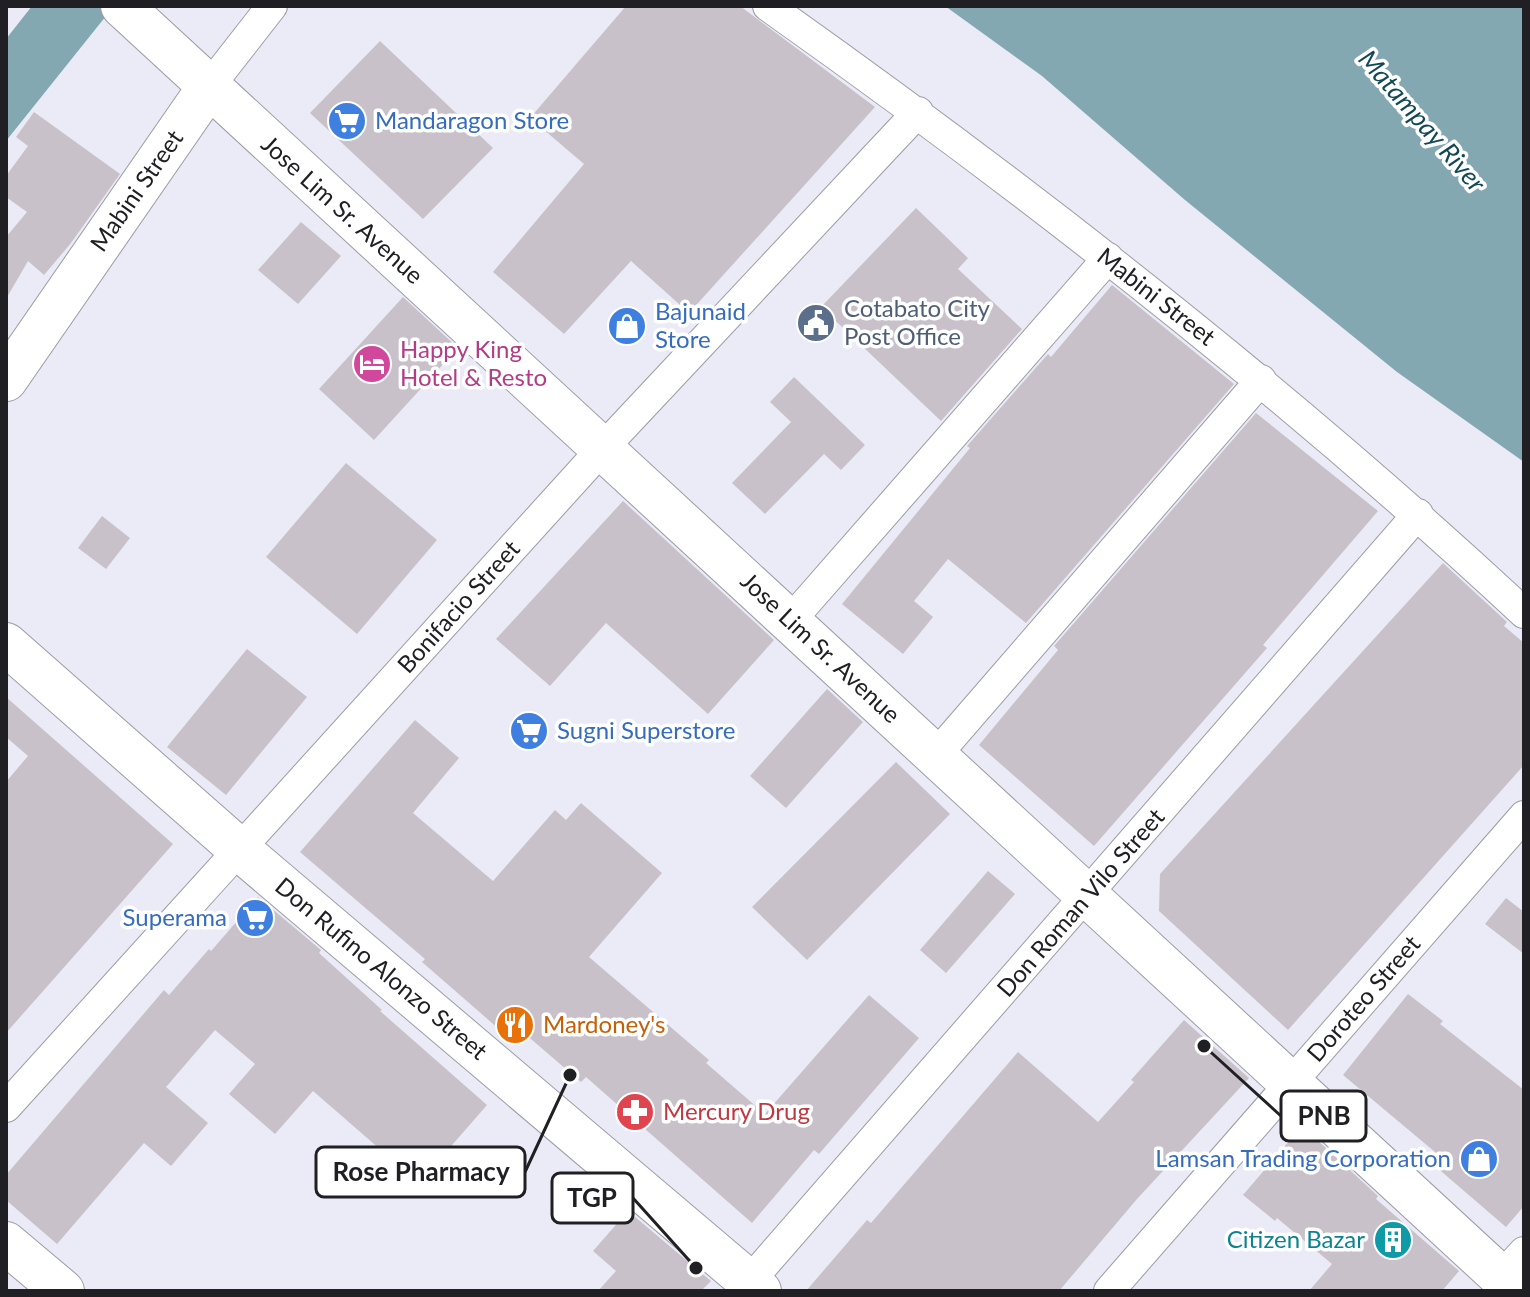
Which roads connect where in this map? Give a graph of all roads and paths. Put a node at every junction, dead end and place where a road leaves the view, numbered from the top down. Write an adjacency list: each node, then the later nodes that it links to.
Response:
1 (272, 6): 4 (street, Mabini Street)
2 (768, 6): 5 (street, Mabini Street)
3 (131, 14): 4 (main road, Jose Lim Sr. Avenue)
4 (208, 88): 7 (main road, Mabini Street); 9 (main road, Jose Lim Sr. Avenue)
5 (918, 112): 6 (street, Mabini Street); 9 (street, Bonifacio Street)
6 (1108, 258): 8 (street, Mabini Street); 12 (street)
7 (6, 380)
8 (1261, 380): 10 (street, Mabini Street); 14 (street)
9 (603, 448): 12 (main road, Jose Lim Sr. Avenue); 16 (street, Bonifacio Street)
10 (1418, 514): 11 (street, Mabini Street); 17 (street, Don Roman Vilo Street)
11 (1524, 613)
12 (790, 621): 14 (main road, Jose Lim Sr. Avenue)
13 (6, 644): 16 (main road, Don Rufino Alonzo Street)
14 (936, 755): 17 (main road, Jose Lim Sr. Avenue)
15 (1524, 816): 18 (street, Doroteo Street)
16 (240, 850): 19 (street, Bonifacio Street); 22 (main road, Don Rufino Alonzo Street)
17 (1088, 896): 18 (main road, Jose Lim Sr. Avenue); 22 (street, Don Roman Vilo Street)
18 (1290, 1083): 21 (main road, Jose Lim Sr. Avenue); 24 (street, Doroteo Street)
19 (6, 1107)
20 (6, 1243): 23 (main road)
21 (1508, 1278)
22 (750, 1288)
23 (63, 1291)
24 (1109, 1291)

